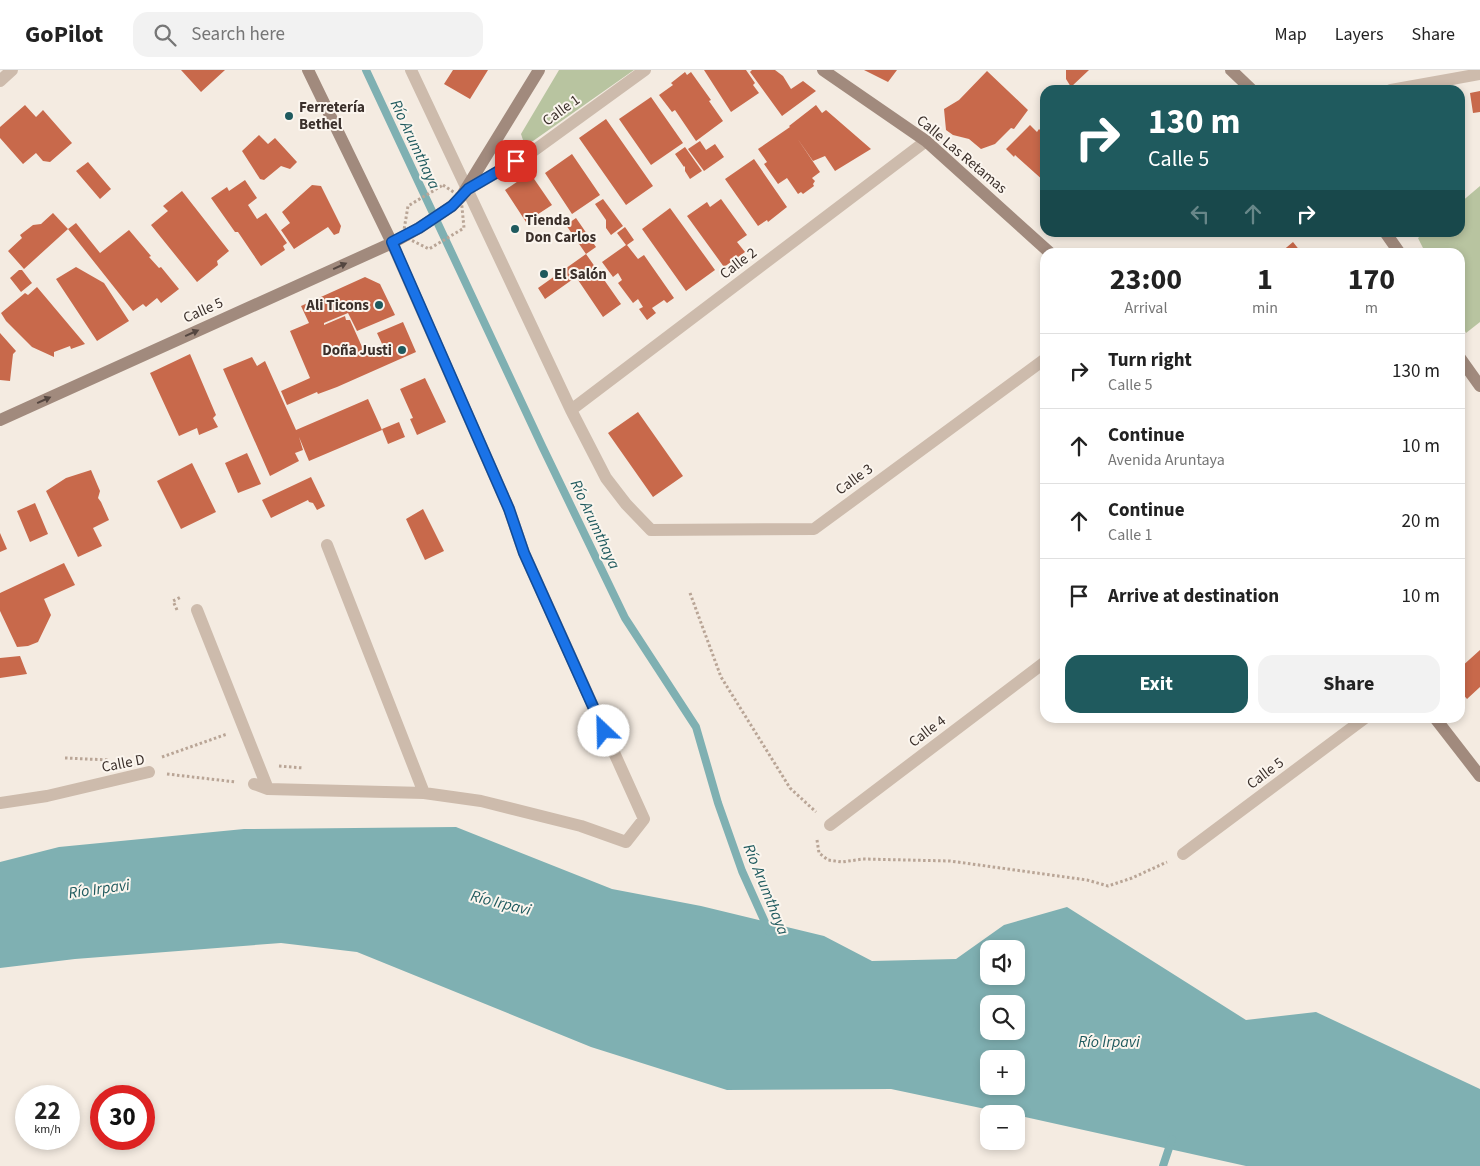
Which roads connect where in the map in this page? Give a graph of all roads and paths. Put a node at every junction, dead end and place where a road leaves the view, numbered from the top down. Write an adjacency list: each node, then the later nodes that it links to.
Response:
1 (12, 70): 9 (street)
2 (308, 70): 18 (main road)
3 (411, 70): 14 (street)
4 (539, 70): 14 (main road, Calle 5)
5 (645, 70): 14 (street, Calle 1)
6 (823, 70): 12 (main road, Calle Las Retamas)
7 (1231, 70): 10 (main road)
8 (1480, 74): 11 (street)
9 (0, 81)
10 (1247, 85)
11 (1419, 85)
12 (926, 141): 19 (main road, Calle Las Retamas); 25 (street, Calle 2)
13 (443, 185): 15 (path)
14 (468, 189): 18 (main road, Calle 5); 25 (street)
15 (408, 206)
16 (464, 228): 21 (path)
17 (1388, 237): 20 (main road)
18 (392, 242): 26 (main road, Calle 5, one-way to 18); 37 (street)
19 (1045, 248)
20 (1395, 248)
21 (429, 249)
22 (1040, 363): 25 (street, Calle 3)
23 (1465, 365): 24 (main road)
24 (1480, 386)
25 (571, 410)
26 (0, 420)
27 (327, 545): 37 (street)
28 (690, 593): 39 (path)
29 (197, 610): 36 (street)
30 (1040, 666): 39 (street, Calle 4)
31 (1358, 723): 40 (street, Calle 5)
32 (1438, 723): 34 (main road)
33 (149, 772): 35 (path, Calle D); 38 (street, Calle D)
34 (1480, 776)
35 (254, 784): 36 (street)
36 (268, 789): 37 (street)
37 (424, 793)
38 (0, 802)
39 (830, 825): 40 (path)
40 (1184, 854)

